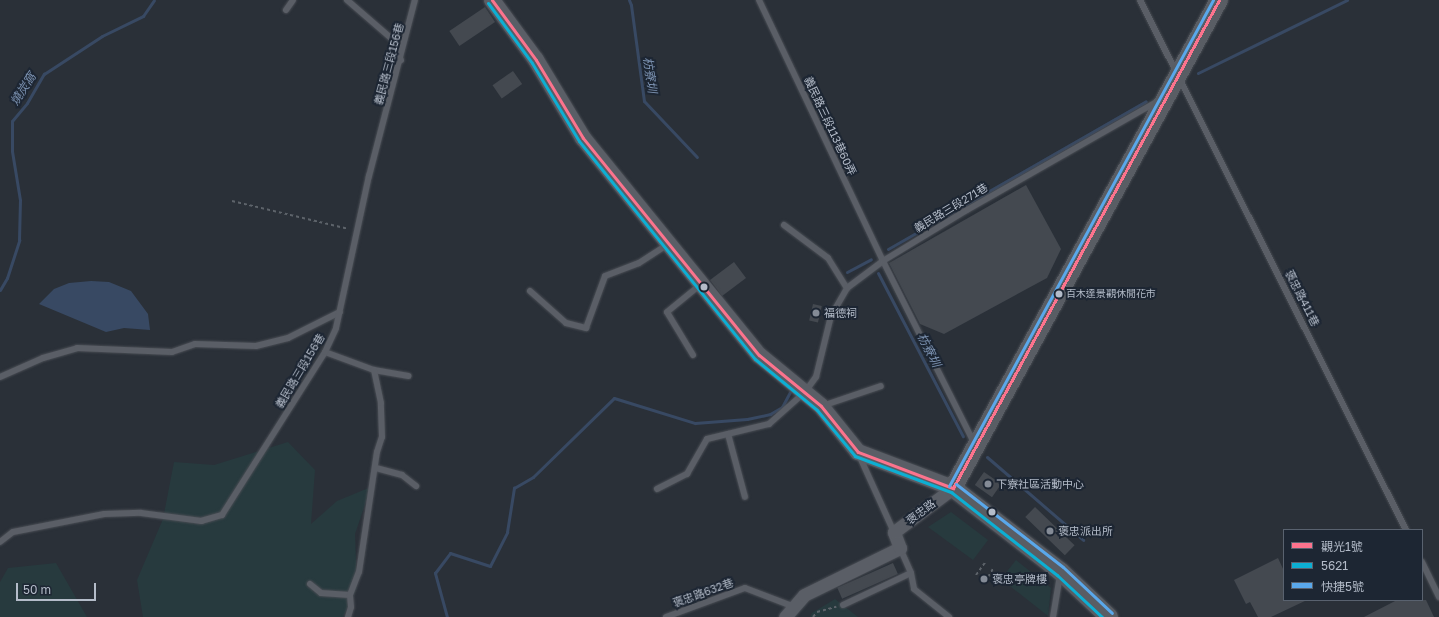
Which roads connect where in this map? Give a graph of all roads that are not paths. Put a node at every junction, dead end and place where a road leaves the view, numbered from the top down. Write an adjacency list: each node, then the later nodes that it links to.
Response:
1 (293, 0): 8 (lane)
2 (347, 0): 9 (lane)
3 (415, 0): 9 (lane, 義民路三段156巷)
4 (492, 0): 13 (street)
5 (759, 0): 14 (lane, 義民路三段113巷60弄)
6 (1140, 0): 10 (lane, 褒忠路411巷)
7 (1219, 0): 10 (main road, 褒忠路)
8 (286, 10)
9 (401, 60): 18 (lane, 義民路三段156巷)
10 (1178, 75): 11 (main road, 褒忠路); 35 (lane, 褒忠路411巷)
11 (1168, 95): 14 (lane, 義民路三段271巷); 28 (main road, 褒忠路)
12 (784, 225): 16 (lane)
13 (668, 244): 15 (street); 17 (lane)
14 (883, 261): 16 (lane, 義民路三段271巷); 28 (lane, 義民路三段113巷60弄)
15 (700, 285): 20 (lane); 25 (street)
16 (847, 288): 25 (lane, 義民路三段271巷)
17 (530, 291)
18 (340, 312): 19 (lane, 義民路三段156巷); 23 (lane)
19 (325, 352): 21 (lane); 37 (lane, 義民路三段156巷)
20 (693, 355)
21 (374, 370): 22 (lane); 30 (lane)
22 (408, 376)
23 (0, 377)
24 (881, 386): 26 (lane)
25 (805, 392): 26 (street); 27 (lane, 義民路三段271巷)
26 (821, 406): 29 (street)
27 (728, 434): 33 (lane, 義民路三段271巷); 34 (lane)
28 (976, 446): 32 (main road, 褒忠路)
29 (858, 452): 32 (street); 36 (lane)
30 (376, 468): 31 (lane); 43 (lane)
31 (416, 486)
32 (953, 488): 36 (street, 褒忠路); 40 (main road)
33 (657, 489)
34 (745, 497)
35 (1405, 529)
36 (894, 532): 38 (street)
37 (0, 542)
38 (900, 548): 41 (lane); 46 (street)
39 (1423, 564): 44 (lane)
40 (1060, 571): 47 (main road); 51 (lane)
41 (911, 573): 45 (lane); 50 (lane)
42 (310, 584): 43 (lane)
43 (350, 595): 48 (lane)
44 (1439, 597)
45 (843, 605)
46 (789, 612): 49 (lane, 褒忠路632巷)
47 (1106, 615)
48 (348, 617)
49 (666, 617)
50 (949, 617)
51 (1053, 617)

